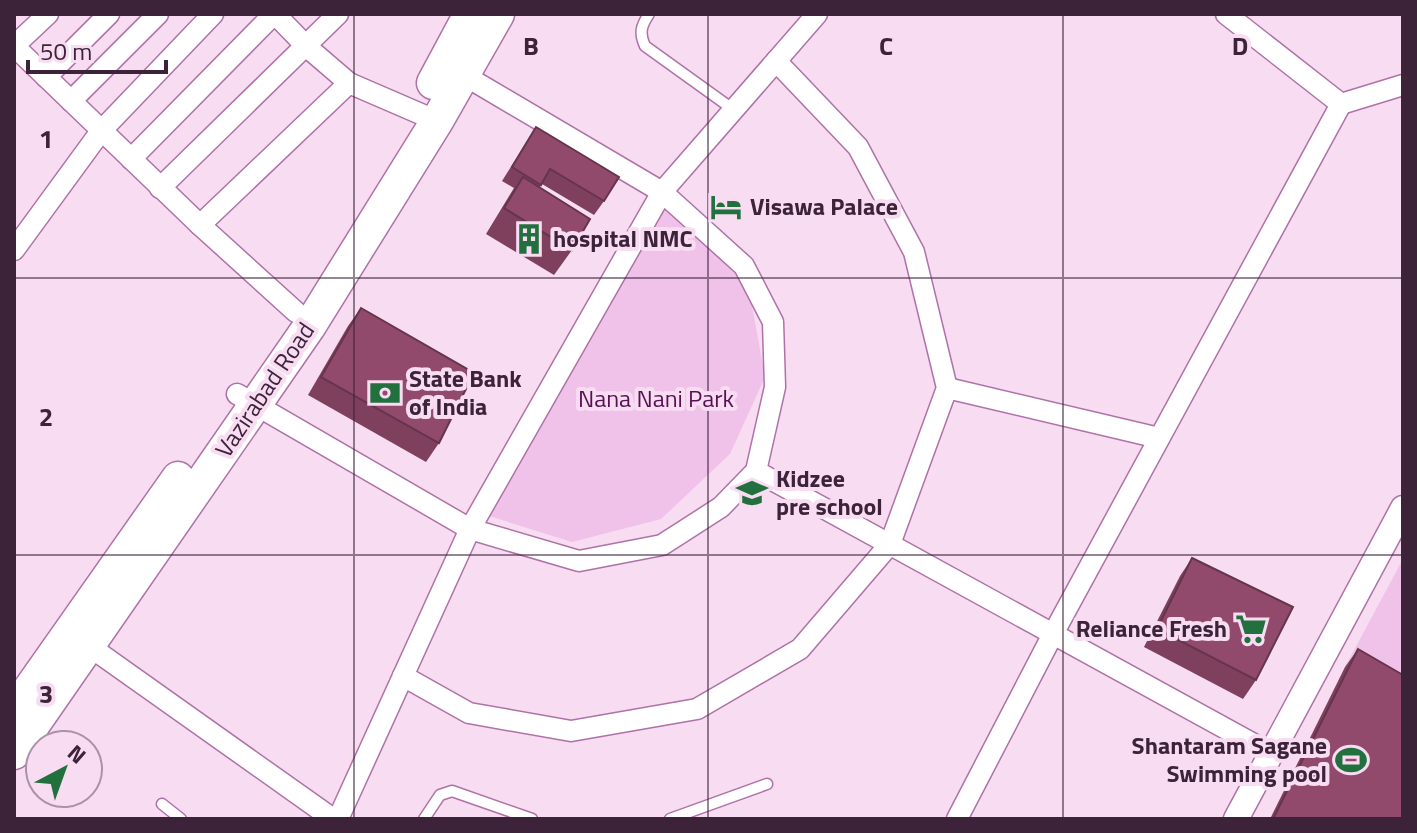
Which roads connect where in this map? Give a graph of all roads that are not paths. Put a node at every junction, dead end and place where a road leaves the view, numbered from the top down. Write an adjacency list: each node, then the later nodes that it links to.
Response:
1 (48, 14): 15 (street)
2 (109, 14): 15 (street)
3 (158, 14): 18 (street)
4 (213, 14): 22 (street)
5 (274, 14): 12 (street); 23 (street)
6 (338, 14): 12 (street)
7 (470, 14): 21 (main road, Vazirabad Road)
8 (498, 14): 14 (main road, Vazirabad Road)
9 (649, 14): 20 (lane)
10 (817, 14): 13 (street)
11 (1226, 14): 19 (street)
12 (307, 47): 16 (street); 24 (street)
13 (776, 61): 20 (street); 29 (street)
14 (462, 74): 21 (main road, Vazirabad Road); 25 (street)
15 (46, 77): 18 (street)
16 (349, 83): 21 (street); 26 (street)
17 (1403, 85): 19 (street)
18 (71, 101): 22 (street)
19 (1341, 104): 31 (street)
20 (734, 110): 25 (street)
21 (427, 116): 28 (main road, Vazirabad Road); 30 (main road, Vazirabad Road)
22 (101, 131): 23 (street); 27 (street)
23 (131, 159): 24 (street)
24 (160, 188): 26 (street)
25 (662, 192): 32 (street); 34 (street)
26 (200, 225): 28 (street)
27 (14, 250)
28 (296, 312): 30 (main road, Vazirabad Road)
29 (947, 388): 31 (street); 35 (street)
30 (246, 400): 34 (street); 37 (main road, Vazirabad Road); 39 (main road, Vazirabad Road)
31 (1159, 438): 36 (street)
32 (756, 471): 34 (street); 35 (street)
33 (1403, 508): 41 (street)
34 (470, 529): 38 (street)
35 (890, 544): 36 (street); 38 (street)
36 (1053, 634): 41 (street); 49 (street)
37 (89, 646): 40 (main road, Vazirabad Road); 45 (street)
38 (403, 676): 45 (street)
39 (14, 711)
40 (14, 753)
41 (1270, 753): 50 (street)
42 (767, 784): 48 (lane)
43 (162, 804): 44 (lane)
44 (181, 819)
45 (336, 819)
46 (424, 819): 47 (lane)
47 (532, 819)
48 (670, 819)
49 (957, 819)
50 (1236, 819)

